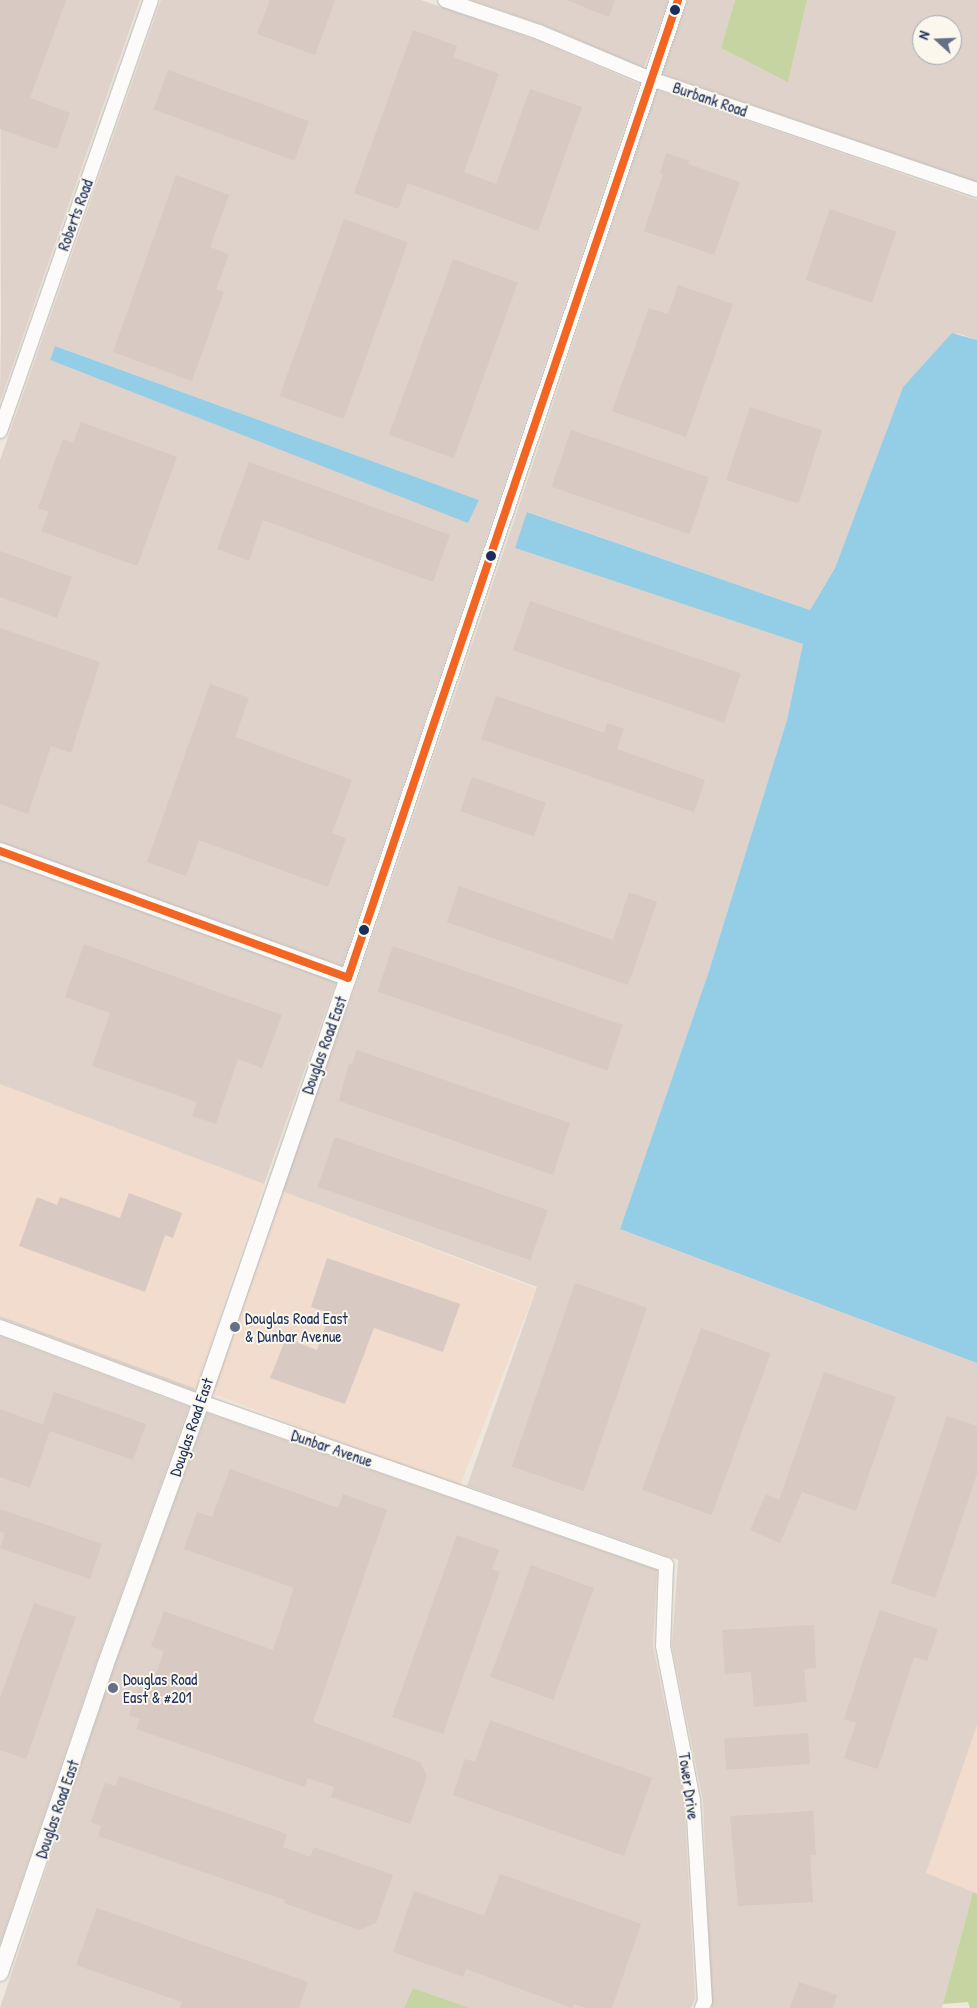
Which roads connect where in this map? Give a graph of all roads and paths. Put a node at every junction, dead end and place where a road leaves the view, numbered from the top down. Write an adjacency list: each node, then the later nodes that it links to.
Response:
1 (151, 0): 6 (street, Roberts Road)
2 (445, 0): 4 (street, Burbank Road)
3 (678, 0): 4 (street, Douglas Road East)
4 (651, 79): 5 (street, Burbank Road); 8 (street, Douglas Road East)
5 (977, 190)
6 (0, 430)
7 (0, 851): 8 (street)
8 (348, 978): 10 (street, Douglas Road East)
9 (0, 1327): 10 (street, Dunbar Avenue)
10 (201, 1402): 11 (street, Dunbar Avenue); 12 (street, Douglas Road East)
11 (666, 1564): 13 (street, Tower Drive)
12 (0, 1973)
13 (702, 2008)

